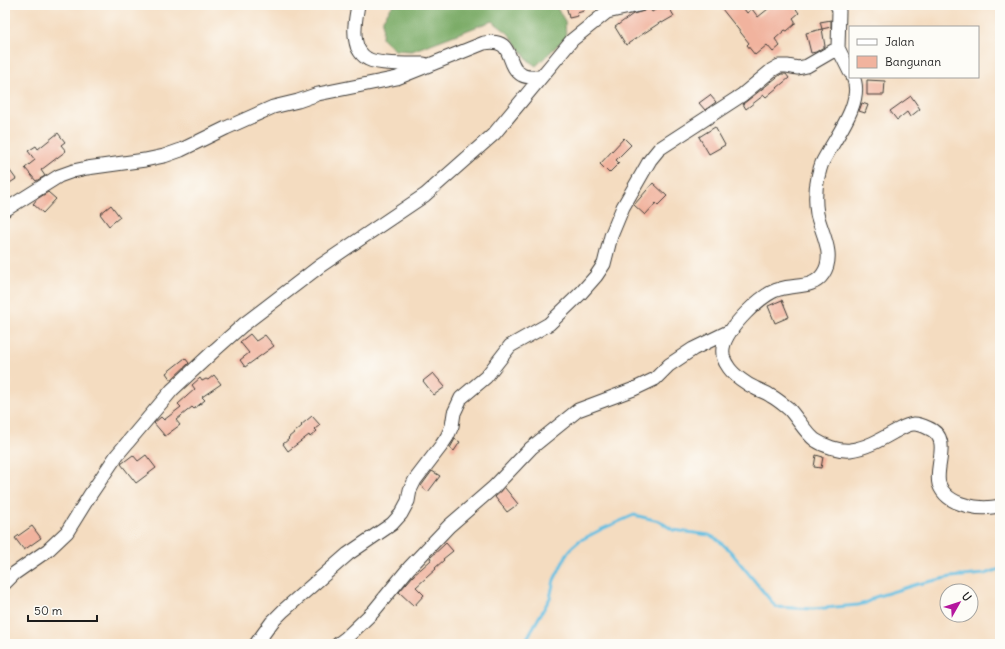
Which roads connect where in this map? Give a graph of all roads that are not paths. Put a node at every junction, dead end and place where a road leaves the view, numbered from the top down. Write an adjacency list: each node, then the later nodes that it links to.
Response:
1 (358, 5): 5 (street)
2 (639, 5): 7 (street)
3 (837, 5): 4 (street)
4 (838, 48): 6 (street); 13 (street)
5 (429, 65): 7 (street); 9 (street)
6 (849, 70)
7 (541, 77): 12 (street)
8 (853, 78): 10 (street)
9 (5, 210)
10 (732, 330): 11 (street); 14 (street)
11 (1000, 506)
12 (5, 583)
13 (256, 644)
14 (338, 644)

